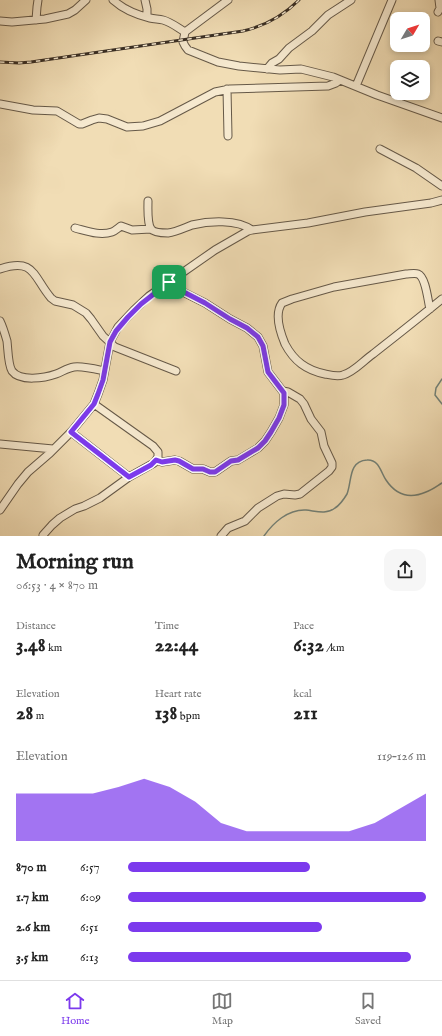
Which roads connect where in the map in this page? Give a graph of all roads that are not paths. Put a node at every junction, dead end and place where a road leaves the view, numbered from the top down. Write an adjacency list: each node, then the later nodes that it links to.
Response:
1 (38, 0): 11 (street)
2 (86, 0): 11 (street)
3 (113, 0): 10 (street)
4 (145, 0): 10 (street)
5 (228, 0): 13 (street)
6 (351, 0): 14 (street)
7 (392, 0): 16 (street)
8 (439, 0): 9 (street)
9 (438, 12)
10 (147, 17): 13 (street)
11 (36, 20): 12 (street)
12 (0, 21)
13 (185, 32): 14 (street)
14 (267, 69): 15 (street)
15 (340, 80): 16 (street); 17 (street)
16 (356, 86): 19 (street)
17 (227, 89): 18 (street); 20 (street)
18 (0, 104)
19 (442, 118)
20 (228, 136)
21 (380, 149): 22 (street)
22 (442, 186)
23 (442, 200): 27 (street)
24 (148, 201): 26 (street)
25 (75, 228): 26 (street)
26 (151, 229): 27 (street)
27 (252, 230): 29 (street)
28 (0, 269): 33 (street)
29 (169, 282): 33 (street); 36 (street)
30 (442, 299): 31 (street)
31 (430, 309): 31 (street)
32 (0, 321): 34 (street)
33 (110, 342): 34 (street); 35 (street)
34 (104, 371): 37 (street)
35 (176, 371)
36 (283, 391): 41 (street); 45 (street)
37 (94, 404): 38 (street); 41 (street)
38 (71, 432): 40 (street); 42 (street)
39 (0, 444): 40 (street)
40 (53, 449): 43 (street)
41 (156, 460): 42 (street)
42 (129, 477): 44 (street)
43 (0, 510)
44 (43, 535)
45 (221, 536)

